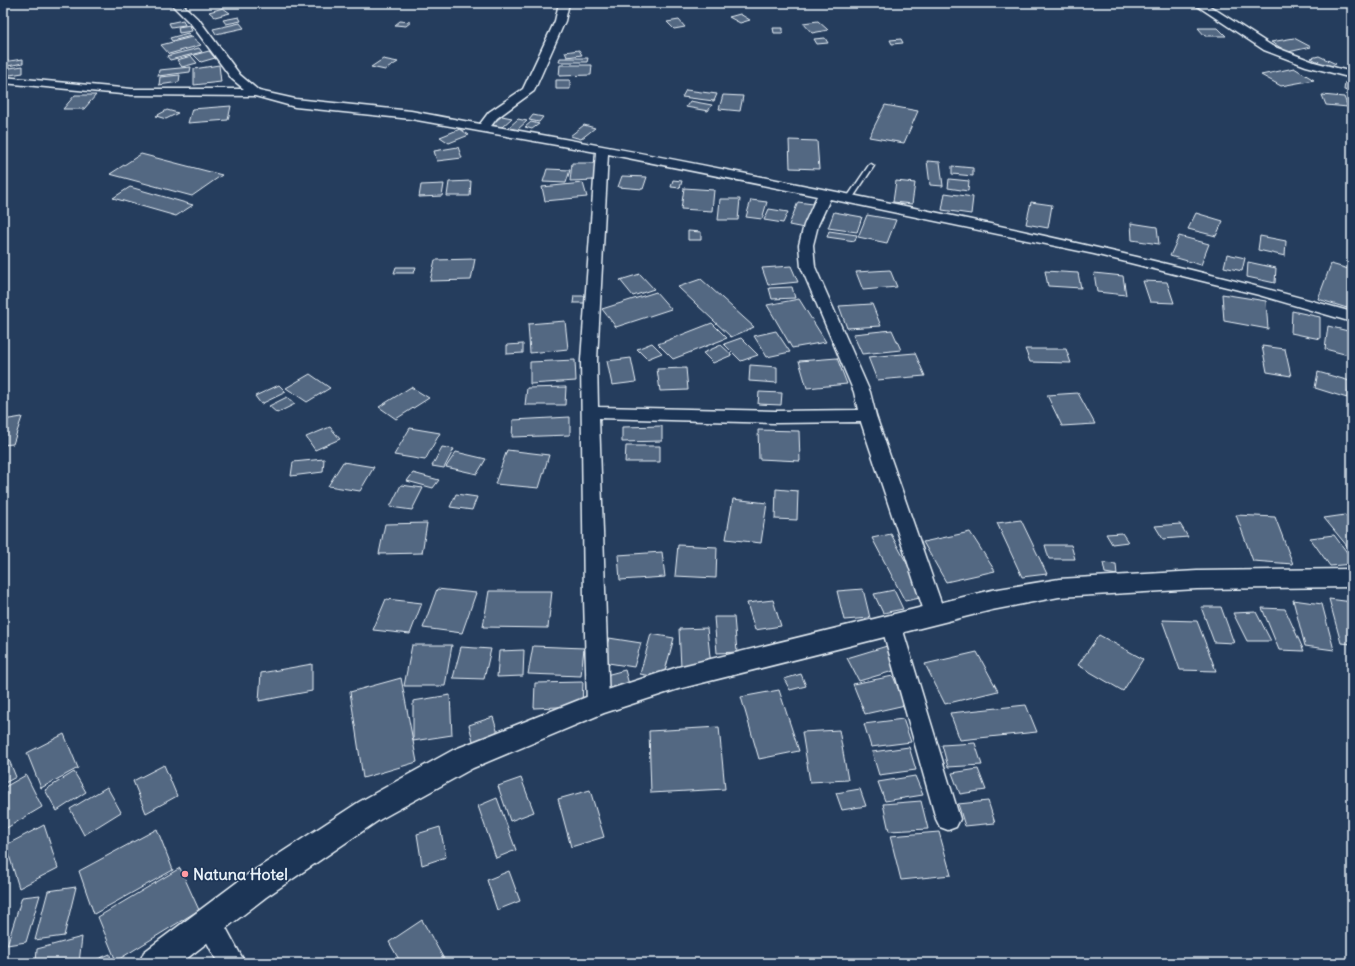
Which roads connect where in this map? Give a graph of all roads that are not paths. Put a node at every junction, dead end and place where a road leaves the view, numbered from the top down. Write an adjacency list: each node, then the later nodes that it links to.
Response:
1 (176, 3): 6 (street)
2 (564, 3): 7 (street)
3 (1198, 3): 4 (street)
4 (1352, 75)
5 (3, 80): 6 (street)
6 (255, 93): 7 (street)
7 (483, 128): 8 (street)
8 (602, 149): 10 (street); 13 (street)
9 (871, 166): 11 (lane)
10 (825, 194): 11 (street); 14 (street)
11 (849, 199): 12 (street)
12 (1352, 317)
13 (590, 412): 14 (street); 18 (street)
14 (868, 416): 16 (street)
15 (1352, 578): 16 (street)
16 (935, 614): 17 (street)
17 (891, 624): 18 (street); 19 (street)
18 (598, 704): 20 (street)
19 (948, 819)
20 (209, 922): 21 (street); 22 (street)
21 (155, 963)
22 (232, 963)

